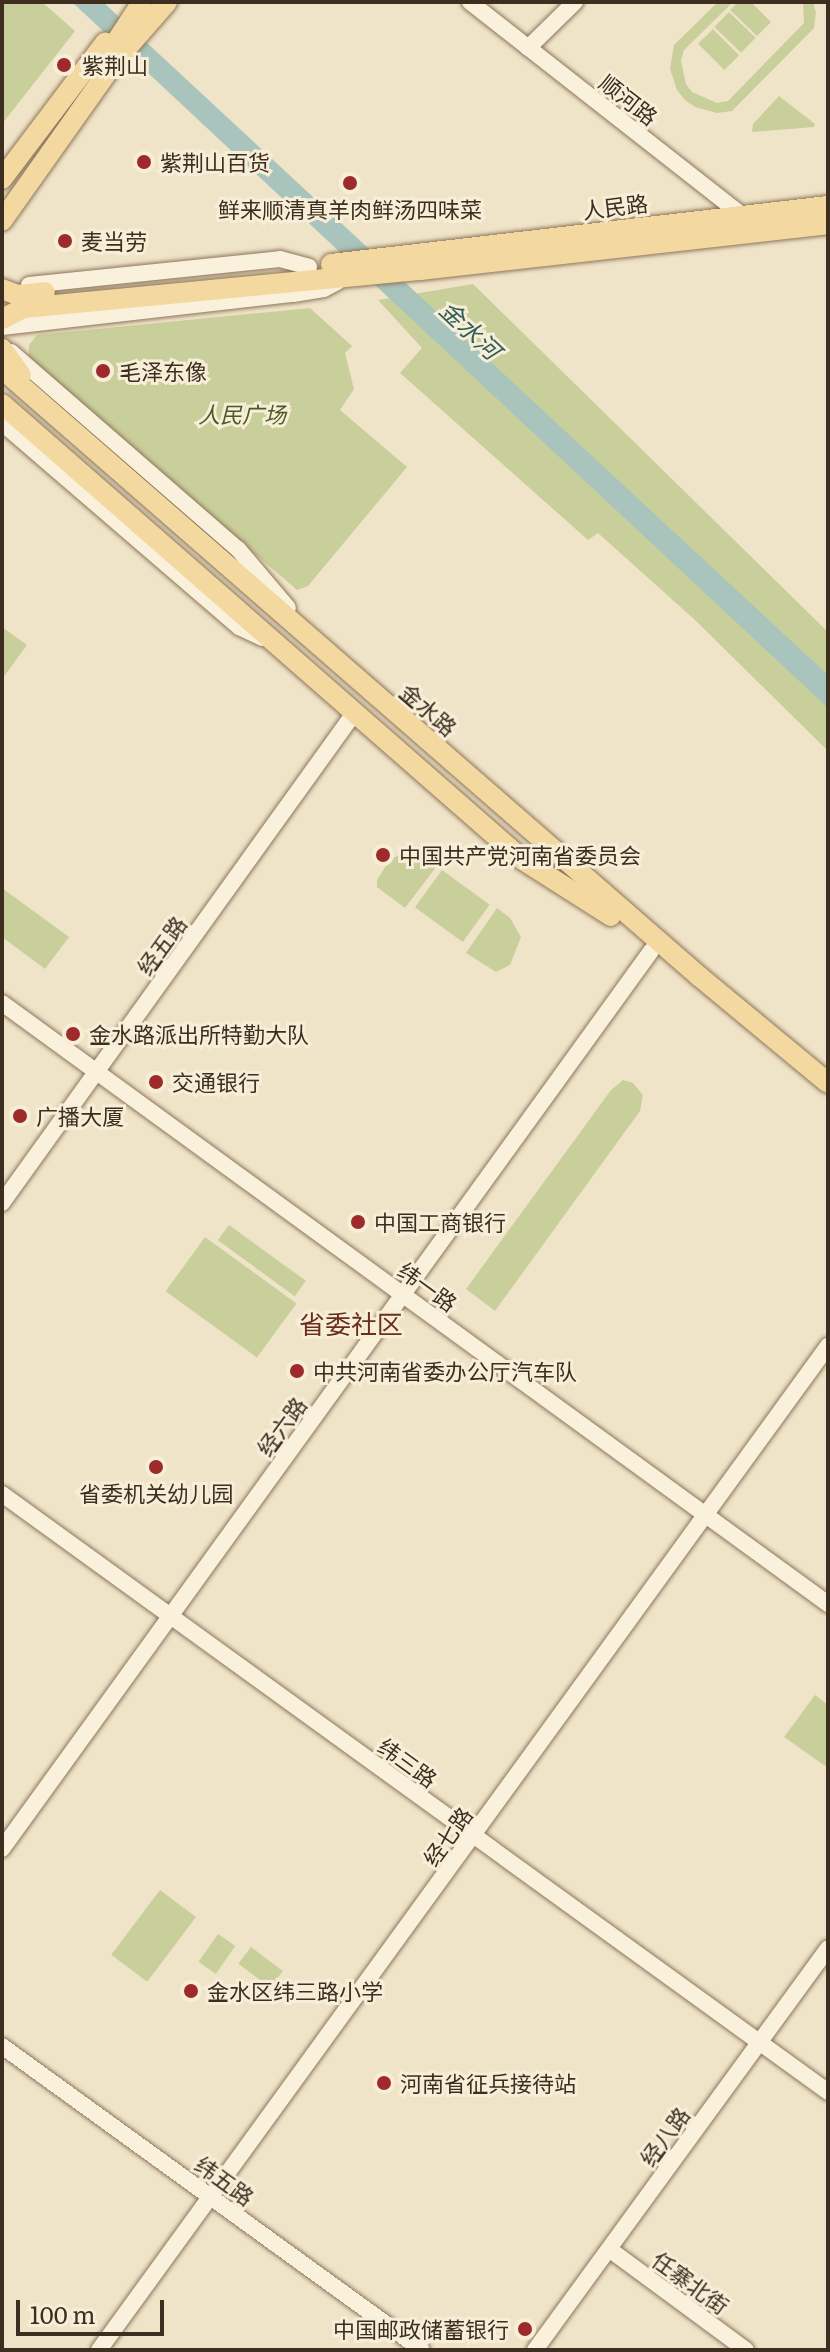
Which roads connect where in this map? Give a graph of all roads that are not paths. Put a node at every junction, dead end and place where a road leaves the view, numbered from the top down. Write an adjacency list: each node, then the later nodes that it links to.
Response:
1 (167, 2): 4 (main road)
2 (470, 2): 5 (street, 顺河路)
3 (575, 2): 5 (street)
4 (143, 13): 6 (main road); 6 (main road)
5 (528, 48): 10 (street, 顺河路)
6 (109, 61): 7 (main road); 8 (main road); 11 (main road); 13 (main road)
7 (2, 179)
8 (2, 200)
9 (828, 206): 10 (main road, 人民路)
10 (742, 216): 14 (street, 顺河路); 16 (main road, 人民路)
11 (2, 221)
12 (828, 224): 14 (main road, 人民路)
13 (2, 231)
14 (761, 231): 15 (main road, 人民路)
15 (351, 275): 17 (main road, 人民路); 18 (street)
16 (2, 289)
17 (2, 319)
18 (2, 327)
19 (2, 346): 24 (street); 24 (main road)
20 (2, 369): 27 (main road, 金水路)
21 (2, 386): 27 (main road, 金水路)
22 (2, 404): 25 (main road)
23 (2, 423): 25 (street)
24 (288, 608): 28 (main road)
25 (277, 644): 26 (main road)
26 (355, 712): 28 (main road); 31 (street, 经五路)
27 (485, 798): 28 (main road, 金水路)
28 (615, 911): 29 (main road, 金水路); 32 (main road, 金水路)
29 (651, 951): 33 (main road, 金水路); 35 (street, 经六路)
30 (2, 1003): 31 (street, 纬一路)
31 (97, 1072): 34 (street, 经五路); 35 (street, 纬一路)
32 (828, 1083)
33 (828, 1099)
34 (2, 1203)
35 (403, 1294): 38 (street, 纬一路); 40 (street, 经六路)
36 (828, 1346): 38 (street, 经七路)
37 (2, 1494): 40 (street, 纬三路)
38 (706, 1515): 39 (street, 纬一路); 41 (street, 经七路)
39 (828, 1604)
40 (170, 1616): 41 (street, 纬三路); 42 (street, 经六路)
41 (474, 1836): 44 (street, 纬三路); 47 (street, 经七路)
42 (2, 1849)
43 (828, 1948): 44 (street, 经八路)
44 (759, 2043): 46 (street, 纬三路); 48 (street, 经八路)
45 (2, 2046): 47 (street, 纬五路)
46 (828, 2092)
47 (211, 2197): 49 (street, 经七路); 50 (street, 纬五路)
48 (609, 2249): 51 (street, 经八路); 52 (street, 任寨北街)
49 (99, 2350)
50 (422, 2350)
51 (535, 2350)
52 (746, 2350)

